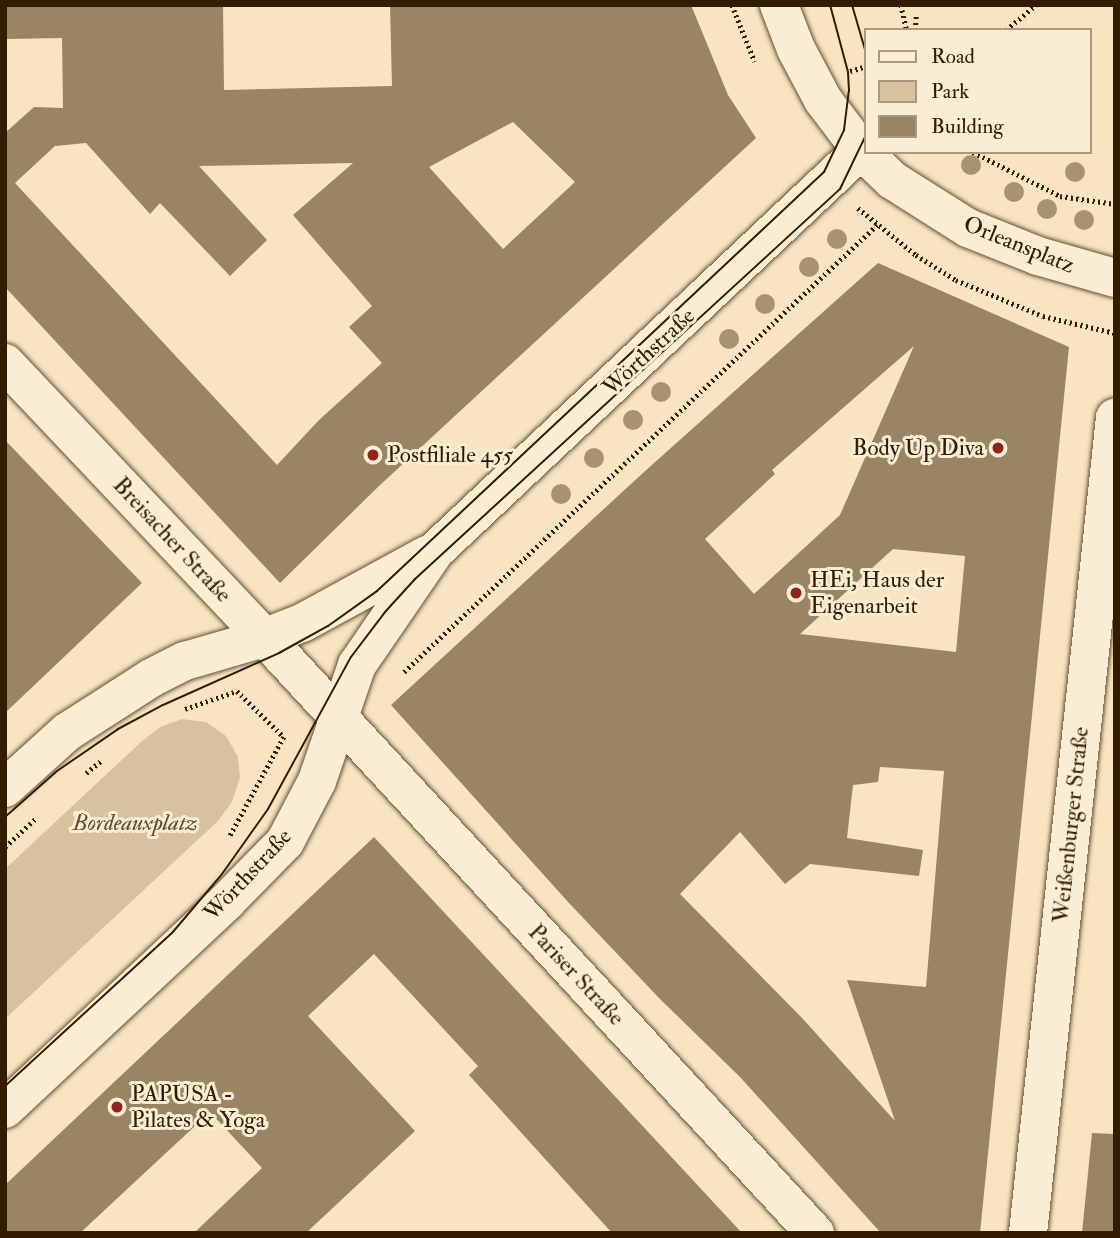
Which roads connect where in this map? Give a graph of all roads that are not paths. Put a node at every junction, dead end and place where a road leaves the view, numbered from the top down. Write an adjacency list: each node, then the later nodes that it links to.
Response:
1 (779, 5): 2 (street, Orleansplatz)
2 (861, 150): 3 (street, Orleansplatz); 8 (street, Wörthstraße)
3 (864, 153)
4 (865, 154): 5 (street, Orleansplatz)
5 (1115, 278)
6 (5, 363): 9 (street, Breisacher Straße)
7 (1115, 418): 14 (street, Weißenburger Straße)
8 (435, 551): 9 (street, Wörthstraße); 10 (street, Wörthstraße)
9 (264, 638): 10 (street, Breisacher Straße); 11 (street, Wörthstraße)
10 (337, 717): 12 (street, Wörthstraße); 13 (street, Pariser Straße)
11 (5, 788)
12 (5, 1109)
13 (815, 1233)
14 (1028, 1233)

